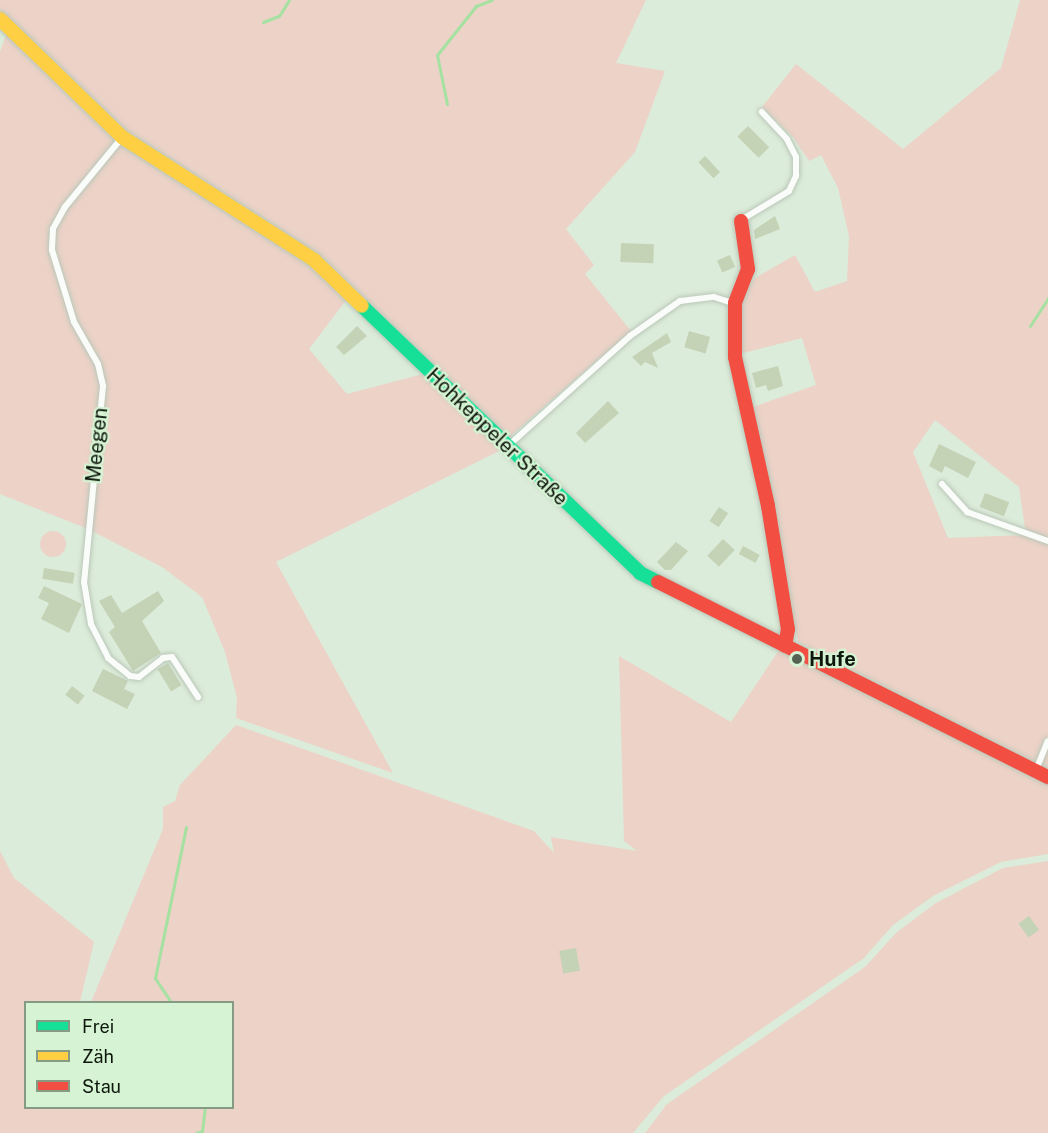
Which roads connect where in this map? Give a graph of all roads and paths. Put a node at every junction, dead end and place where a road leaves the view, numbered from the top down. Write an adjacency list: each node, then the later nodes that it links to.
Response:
1 (0, 19): 3 (street, Hohkeppeler Straße)
2 (762, 112): 4 (lane)
3 (122, 137): 6 (street, Hohkeppeler Straße); 10 (lane, Meegen)
4 (741, 220): 5 (street)
5 (735, 303): 6 (lane); 9 (street)
6 (506, 447): 9 (street, Hohkeppeler Straße)
7 (942, 484): 8 (lane)
8 (1048, 541)
9 (785, 646): 12 (street, Hohkeppeler Straße)
10 (198, 697)
11 (1048, 741): 12 (lane)
12 (1042, 774)

